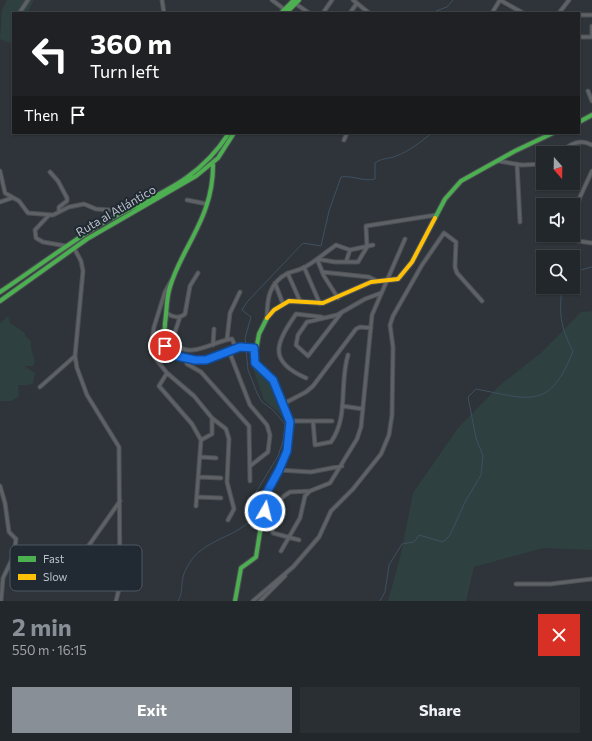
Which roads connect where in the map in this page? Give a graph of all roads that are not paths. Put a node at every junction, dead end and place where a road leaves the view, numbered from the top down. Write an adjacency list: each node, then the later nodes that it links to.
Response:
1 (28, 0): 11 (street)
2 (162, 0): 12 (street)
3 (272, 0): 10 (street)
4 (332, 0): 14 (street)
5 (353, 0): 9 (street)
6 (500, 0): 17 (street); 18 (street)
7 (569, 0): 19 (street)
8 (296, 1): 10 (main road); 13 (street)
9 (357, 3): 15 (street); 16 (street)
10 (285, 11)
11 (20, 12)
12 (164, 12)
13 (308, 12)
14 (324, 12)
15 (351, 12)
16 (368, 12)
17 (493, 12)
18 (521, 12)
19 (560, 12)
20 (580, 15): 21 (street)
21 (592, 15)
22 (592, 26): 24 (street)
23 (580, 37): 24 (street)
24 (592, 37)
25 (588, 91): 26 (street)
26 (592, 101)
27 (592, 115): 28 (main road)
28 (580, 121)
29 (228, 134): 48 (main road, Ruta al Atlántico)
30 (234, 134): 39 (main road, Ruta al Atlántico)
31 (346, 134): 33 (street)
32 (551, 134): 36 (main road)
33 (344, 140)
34 (592, 145): 35 (street)
35 (568, 146)
36 (498, 161): 37 (street); 50 (main road)
37 (517, 164): 38 (street); 52 (street)
38 (536, 164)
39 (213, 165): 47 (main road); 59 (main road, Ruta al Atlántico)
40 (0, 171): 43 (street)
41 (592, 171): 44 (street)
42 (50, 172): 49 (street)
43 (12, 198): 46 (street); 51 (street)
44 (579, 198)
45 (187, 200): 47 (street)
46 (0, 202)
47 (207, 204): 64 (main road)
48 (124, 211): 49 (street); 57 (main road, Ruta al Atlántico)
49 (60, 212): 51 (street)
50 (436, 214): 58 (street); 63 (main road)
51 (49, 215): 57 (street)
52 (520, 222)
53 (405, 239): 70 (street)
54 (580, 241): 55 (street)
55 (592, 243)
56 (373, 245): 58 (street)
57 (66, 246): 73 (main road, Ruta al Atlántico)
58 (367, 246): 60 (street); 62 (street)
59 (74, 248): 78 (main road, Ruta al Atlántico); 96 (street)
60 (350, 250): 61 (street); 62 (street)
61 (317, 259): 62 (street); 66 (street); 67 (street)
62 (346, 262)
63 (412, 262): 65 (street); 70 (main road)
64 (179, 265): 82 (main road); 99 (street)
65 (422, 265): 77 (street); 134 (street)
66 (304, 267): 69 (street); 81 (street)
67 (322, 272): 71 (street); 76 (street)
68 (198, 273): 84 (street)
69 (288, 274): 72 (street); 79 (street)
70 (386, 281): 71 (main road); 75 (street)
71 (378, 282): 76 (main road)
72 (275, 283): 80 (street); 86 (street)
73 (0, 292)
74 (240, 292): 89 (street)
75 (382, 293): 83 (street); 87 (street)
76 (338, 298): 81 (main road)
77 (482, 300)
78 (0, 301)
79 (300, 302): 80 (main road); 81 (main road)
80 (283, 304): 86 (main road)
81 (320, 304)
82 (167, 312): 84 (street); 97 (main road)
83 (342, 312): 85 (street); 85 (street)
84 (180, 317): 91 (street)
85 (326, 318): 100 (street)
86 (267, 319): 93 (main road)
87 (371, 328): 102 (street); 104 (street)
88 (214, 329): 90 (street)
89 (227, 339): 90 (street); 92 (street)
90 (213, 345): 91 (street)
91 (182, 348): 97 (street)
92 (238, 348): 93 (main road); 94 (main road)
93 (253, 348): 102 (main road)
94 (229, 351): 98 (main road); 112 (street)
95 (348, 355): 103 (street)
96 (76, 356): 101 (street); 123 (street)
97 (177, 356): 98 (main road)
98 (186, 359): 112 (street)
99 (167, 373): 105 (street); 109 (street)
100 (306, 378)
101 (40, 387)
102 (283, 404): 108 (main road)
103 (342, 406): 104 (street); 106 (street)
104 (363, 409): 113 (street)
105 (212, 418): 109 (street); 126 (street)
106 (313, 420): 107 (street); 108 (street)
107 (332, 421)
108 (290, 422): 114 (main road)
109 (201, 440): 110 (street)
110 (201, 458): 111 (street); 115 (street)
111 (216, 458)
112 (250, 466): 117 (street)
113 (342, 466): 114 (street); 120 (street)
114 (279, 470): 118 (main road)
115 (199, 477): 116 (street); 121 (street)
116 (221, 478)
117 (250, 481)
118 (272, 483): 125 (street); 140 (main road)
119 (0, 486): 129 (street)
120 (310, 491): 125 (street); 127 (street)
121 (197, 497): 122 (street); 124 (street)
122 (221, 498)
123 (120, 500): 130 (street); 131 (street)
124 (196, 506)
125 (272, 509): 127 (street)
126 (228, 520)
127 (288, 538): 128 (street); 132 (street)
128 (299, 540)
129 (15, 545)
130 (89, 545)
131 (120, 545)
132 (281, 551)
133 (10, 563): 138 (street)
134 (285, 576): 141 (street); 142 (street)
135 (592, 579): 136 (street)
136 (516, 584)
137 (118, 591): 139 (street)
138 (1, 601)
139 (116, 601)
140 (235, 601)
141 (253, 601)
142 (260, 601)

